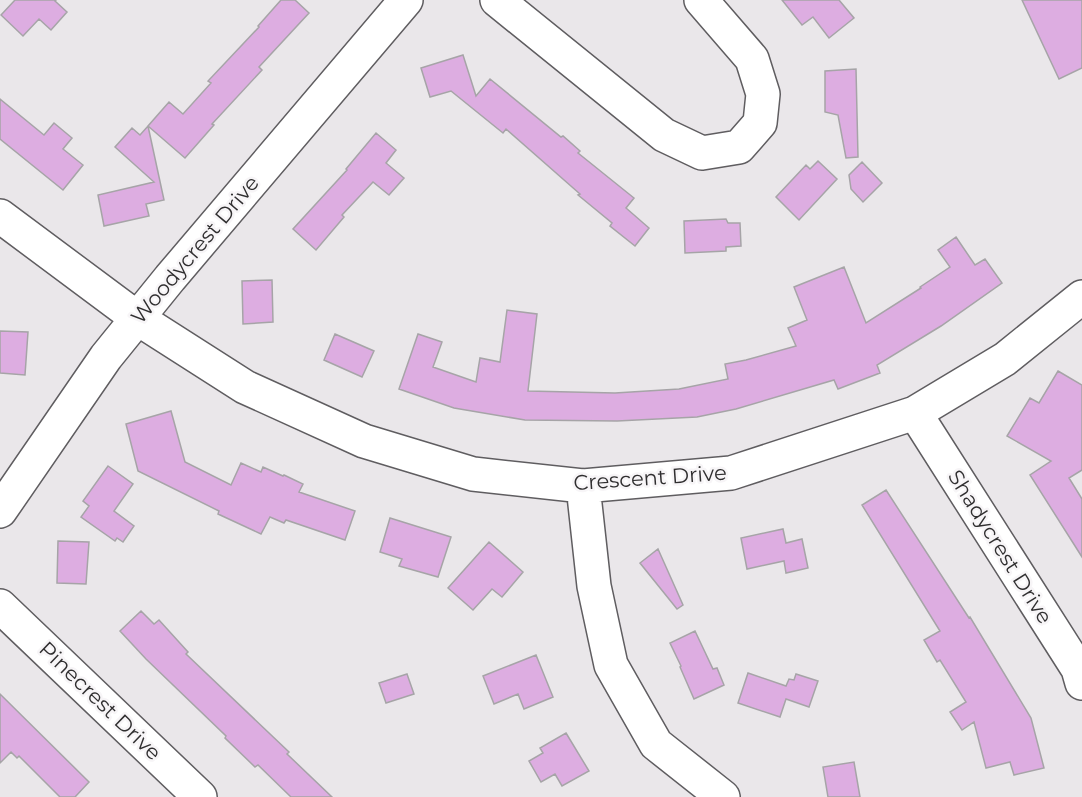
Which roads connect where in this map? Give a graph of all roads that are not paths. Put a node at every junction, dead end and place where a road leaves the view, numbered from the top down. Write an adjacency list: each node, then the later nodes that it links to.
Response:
1 (406, 0): 6 (street, Woodycrest Drive)
2 (497, 0): 3 (street)
3 (701, 0)
4 (0, 216): 6 (street, Crescent Drive)
5 (1082, 297): 7 (street, Crescent Drive)
6 (137, 318): 8 (street, Crescent Drive); 9 (street, Woodycrest Drive)
7 (915, 413): 8 (street, Crescent Drive); 11 (street, Shadycrest Drive)
8 (583, 486): 13 (street)
9 (0, 511)
10 (0, 606): 12 (street, Pinecrest Drive)
11 (1082, 683)
12 (200, 797)
13 (723, 797)

